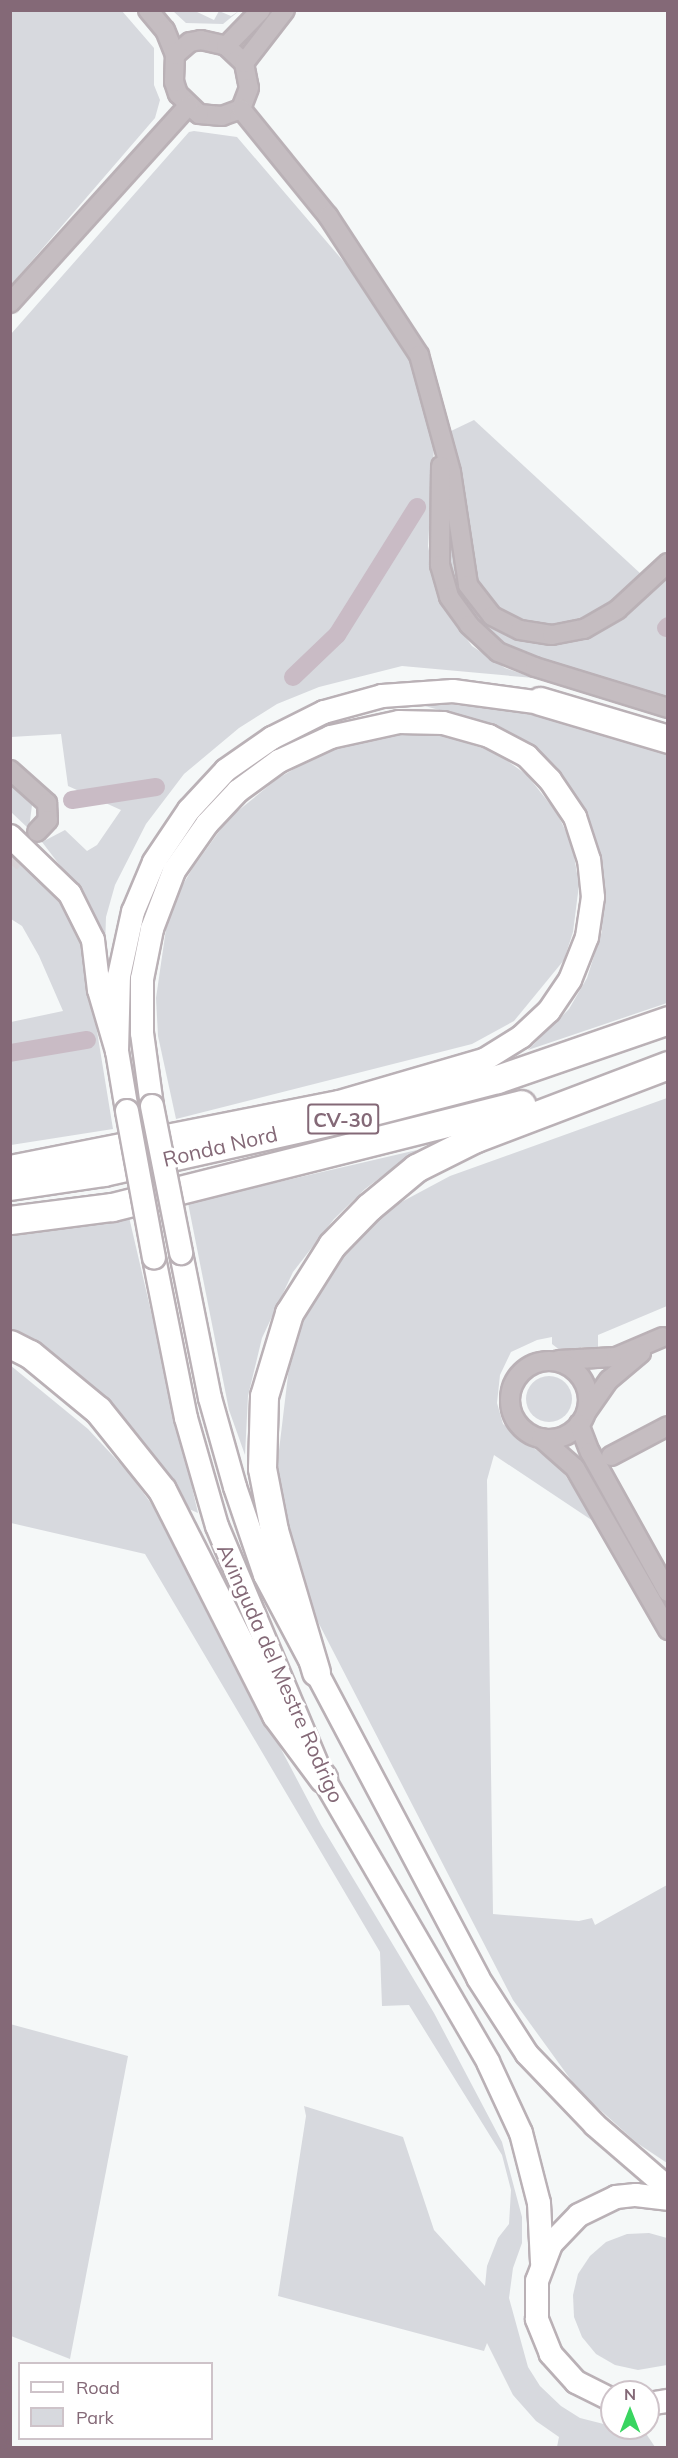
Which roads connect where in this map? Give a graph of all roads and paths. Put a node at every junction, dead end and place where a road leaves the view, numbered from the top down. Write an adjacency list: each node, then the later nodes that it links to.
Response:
1 (148, 10): 4 (street)
2 (261, 10): 6 (street)
3 (285, 10): 8 (street)
4 (165, 30): 5 (street); 7 (street)
5 (190, 42): 6 (street); 7 (street)
6 (226, 46): 8 (street)
7 (175, 55): 9 (street)
8 (244, 63): 10 (street)
9 (188, 106): 10 (street); 11 (street)
10 (241, 109): 12 (street)
11 (10, 303)
12 (440, 434): 13 (street); 15 (street)
13 (668, 562)
14 (540, 701): 16 (main road); 17 (highway); 22 (main road)
15 (668, 708)
16 (668, 730)
17 (668, 739)
18 (10, 770): 19 (street)
19 (37, 832)
20 (10, 836): 22 (main road)
21 (668, 1020): 25 (highway, Ronda Nord / CV-30)
22 (117, 1051): 37 (main road, Avinguda del Mestre Rodrigo, bridge)
23 (668, 1063): 26 (highway, Ronda Nord / CV-30); 36 (highway)
24 (16, 1165): 36 (main road, Avinguda del Mestre Rodrigo, bridge)
25 (10, 1186)
26 (10, 1220)
27 (665, 1336): 29 (street); 30 (street)
28 (10, 1344): 37 (highway)
29 (550, 1360): 30 (street); 32 (street)
30 (583, 1418): 32 (street); 34 (street)
31 (668, 1426): 33 (street)
32 (541, 1438): 35 (street)
33 (611, 1456)
34 (668, 1592)
35 (668, 1630)
36 (316, 1672): 38 (main road, Avinguda del Mestre Rodrigo)
37 (323, 1778): 40 (main road, Avinguda del Mestre Rodrigo)
38 (668, 2188)
39 (668, 2199): 40 (main road)
40 (542, 2262): 41 (main road)
41 (600, 2394)

